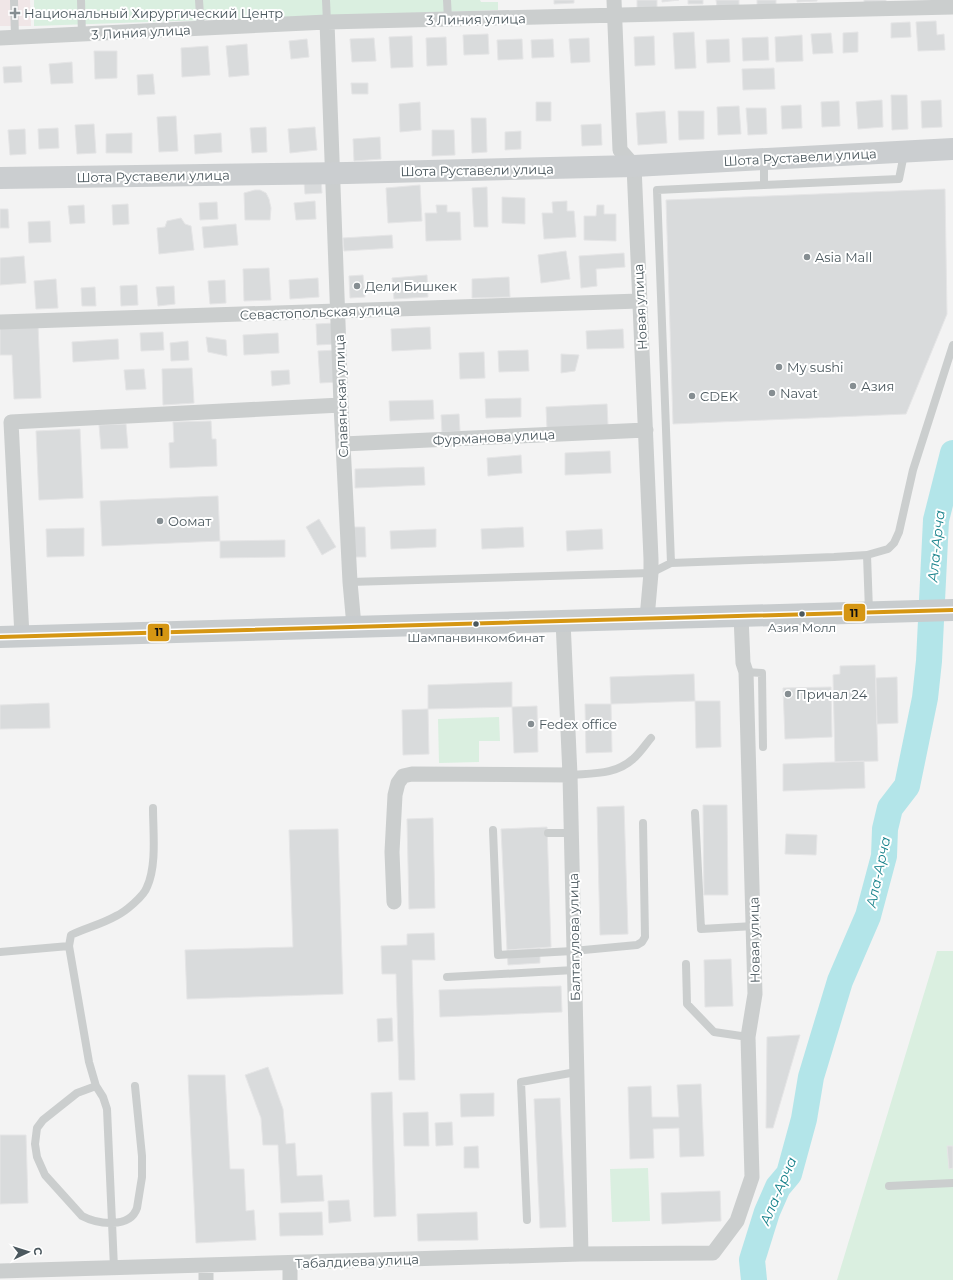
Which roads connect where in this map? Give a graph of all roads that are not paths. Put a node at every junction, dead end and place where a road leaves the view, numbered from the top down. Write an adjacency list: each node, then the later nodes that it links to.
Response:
1 (14, 0): 13 (lane)
2 (81, 0): 12 (lane)
3 (199, 0): 11 (lane)
4 (326, 0): 10 (lane)
5 (447, 0): 9 (lane)
6 (614, 0): 8 (street)
7 (953, 7): 8 (street, 3 Линия улица)
8 (615, 15): 9 (street, 3 Линия улица); 17 (street)
9 (448, 20): 10 (street, 3 Линия улица)
10 (327, 22): 11 (street, 3 Линия улица); 18 (street, Славянская улица)
11 (201, 30): 12 (street, 3 Линия улица)
12 (82, 35): 13 (street, 3 Линия улица)
13 (7, 38)
14 (953, 149): 15 (street, Шота Руставели улица)
15 (904, 152): 16 (street, Шота Руставели улица); 20 (lane)
16 (764, 159): 17 (street, Шота Руставели улица); 20 (lane)
17 (634, 166): 18 (street, Шота Руставели улица); 21 (street, Новая улица)
18 (333, 173): 19 (street, Шота Руставели улица); 22 (street, Славянская улица)
19 (0, 178)
20 (764, 185): 29 (lane)
21 (640, 301): 22 (street, Севастопольская улица); 26 (street, Новая улица)
22 (338, 311): 23 (street, Севастопольская улица); 25 (street, Славянская улица)
23 (0, 322)
24 (953, 345): 28 (lane)
25 (341, 405): 27 (street, Славянская улица); 38 (street)
26 (646, 430): 27 (street, Фурманова улица); 30 (street, Новая улица)
27 (343, 444): 31 (street, Славянская улица)
28 (867, 555): 29 (lane); 33 (lane)
29 (671, 563): 30 (lane)
30 (651, 573): 31 (lane); 35 (street, Новая улица)
31 (350, 582): 37 (street, Славянская улица)
32 (953, 610): 33 (main road)
33 (869, 612): 34 (main road)
34 (741, 616): 35 (main road); 40 (street, Новая улица)
35 (647, 618): 36 (main road)
36 (563, 621): 37 (main road); 43 (street, Балтагулова улица)
37 (354, 626): 38 (main road)
38 (22, 636): 39 (main road)
39 (0, 637)
40 (746, 672): 42 (lane); 51 (street, Новая улица)
41 (651, 738): 43 (lane)
42 (764, 747)
43 (570, 775): 49 (street, Балтагулова улица); 50 (street)
44 (153, 808): 52 (lane)
45 (695, 813): 51 (lane)
46 (643, 822): 53 (lane)
47 (492, 830): 53 (lane)
48 (548, 833): 49 (lane)
49 (572, 833): 53 (street, Балтагулова улица)
50 (394, 902)
51 (754, 926): 58 (street, Новая улица)
52 (68, 946): 54 (lane); 60 (lane)
53 (573, 951): 56 (street, Балтагулова улица)
54 (0, 952)
55 (686, 964): 58 (lane)
56 (574, 970): 57 (lane); 59 (street, Балтагулова улица)
57 (447, 977)
58 (748, 1037): 67 (street, Новая улица)
59 (576, 1072): 64 (lane); 66 (street, Балтагулова улица)
60 (96, 1086): 65 (lane); 65 (lane)
61 (135, 1086): 65 (lane)
62 (953, 1183): 63 (lane)
63 (889, 1186)
64 (527, 1220)
65 (112, 1222): 70 (lane)
66 (581, 1254): 67 (street, Табалдиева улица); 68 (street, Табалдиева улица)
67 (713, 1254)
68 (290, 1262): 69 (street, Табалдиева улица); 73 (street)
69 (206, 1265): 70 (street, Табалдиева улица); 72 (street)
70 (114, 1268): 71 (street, Табалдиева улица)
71 (0, 1271)
72 (206, 1280)
73 (290, 1280)

